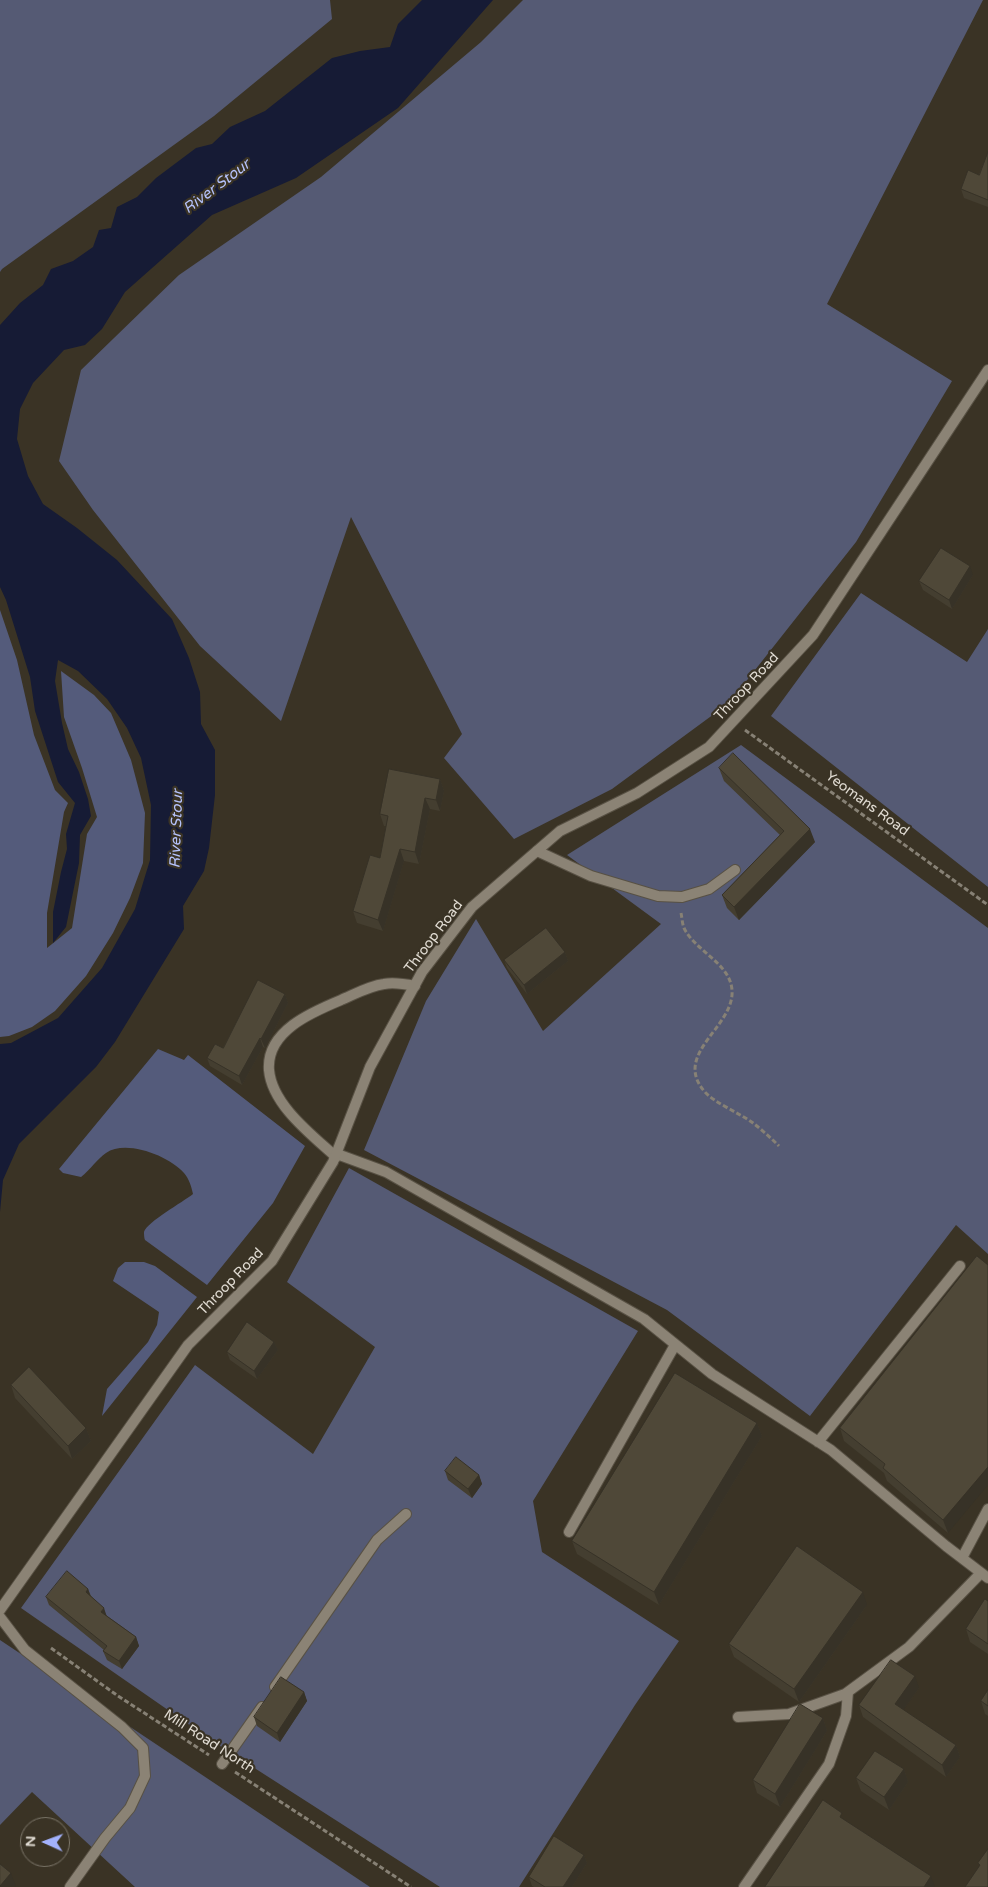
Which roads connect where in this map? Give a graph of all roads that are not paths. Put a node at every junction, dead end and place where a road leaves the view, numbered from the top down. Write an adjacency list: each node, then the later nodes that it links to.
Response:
1 (988, 370): 2 (street, Throop Road)
2 (537, 851): 3 (street); 4 (street, Throop Road)
3 (735, 870)
4 (415, 986): 5 (street, Throop Road); 5 (street)
5 (336, 1155): 7 (street); 14 (street, Throop Road)
6 (960, 1266): 8 (street)
7 (675, 1345): 8 (street); 11 (street)
8 (818, 1442): 12 (street)
9 (988, 1509): 12 (street)
10 (406, 1514): 18 (street)
11 (569, 1532)
12 (962, 1558): 13 (street)
13 (984, 1576): 16 (street)
14 (0, 1610)
15 (0, 1617): 19 (street)
16 (848, 1692): 17 (street); 20 (street)
17 (738, 1716)
18 (222, 1764)
19 (70, 1887)
20 (744, 1887)

